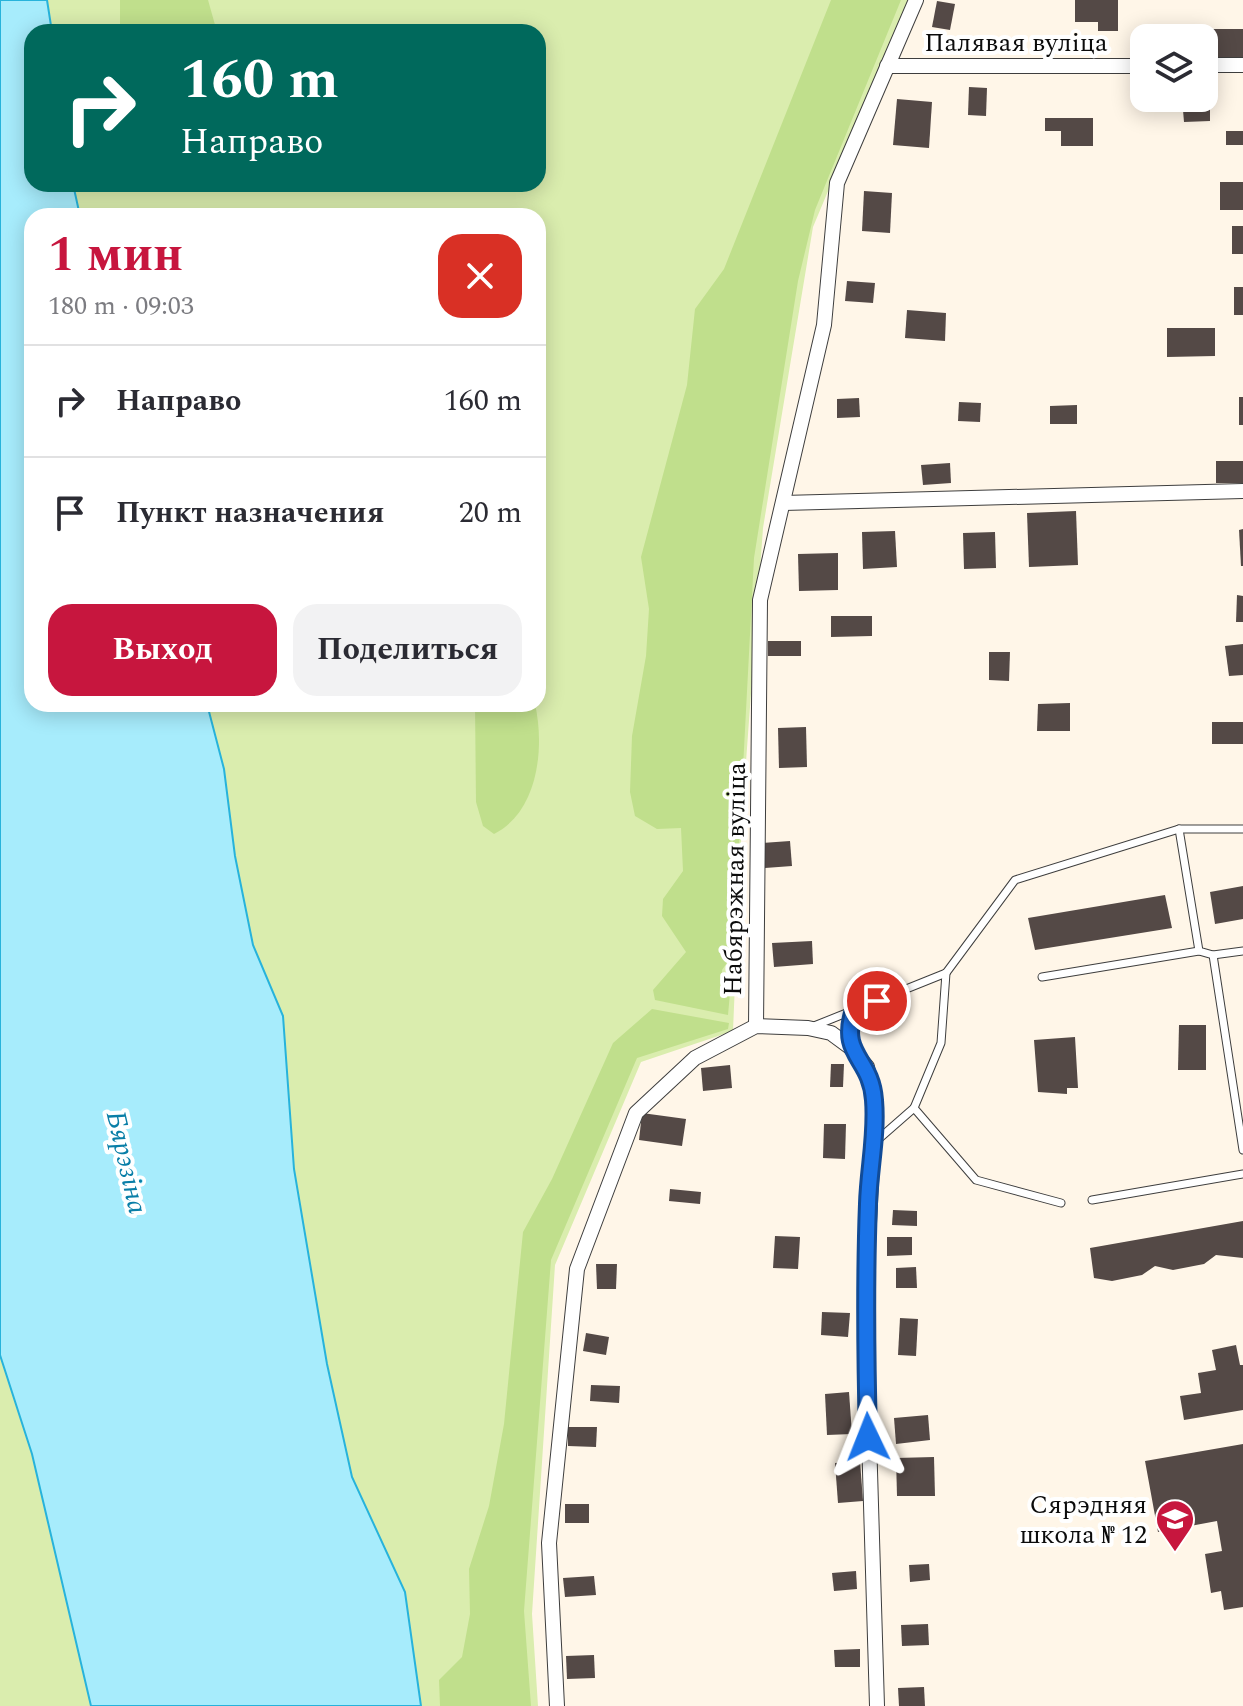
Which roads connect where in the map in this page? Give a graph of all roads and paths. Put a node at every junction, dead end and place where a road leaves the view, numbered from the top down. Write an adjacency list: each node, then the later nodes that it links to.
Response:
1 (916, 0): 4 (street, Набярэжная вуліца)
2 (1218, 65): 3 (street)
3 (1243, 65)
4 (887, 66): 5 (street, Палявая вуліца); 7 (street, Набярэжная вуліца)
5 (1130, 66)
6 (1243, 491): 7 (street)
7 (783, 503): 16 (street, Набярэжная вуліца)
8 (1179, 829): 9 (lane); 10 (lane); 13 (lane)
9 (1243, 829)
10 (1199, 951): 12 (lane); 14 (lane)
11 (1243, 951): 12 (lane)
12 (1213, 955): 21 (lane)
13 (946, 973): 15 (lane); 19 (lane)
14 (1042, 977)
15 (854, 1010): 17 (lane); 18 (lane)
16 (756, 1026): 17 (street); 25 (street, Набярэжная вуліца)
17 (808, 1028): 18 (street)
18 (850, 1047): 20 (street)
19 (914, 1108): 20 (lane); 24 (lane)
20 (874, 1143): 26 (street)
21 (1243, 1150)
22 (1243, 1174): 23 (lane)
23 (1092, 1200)
24 (1061, 1203)
25 (557, 1706)
26 (877, 1706)

